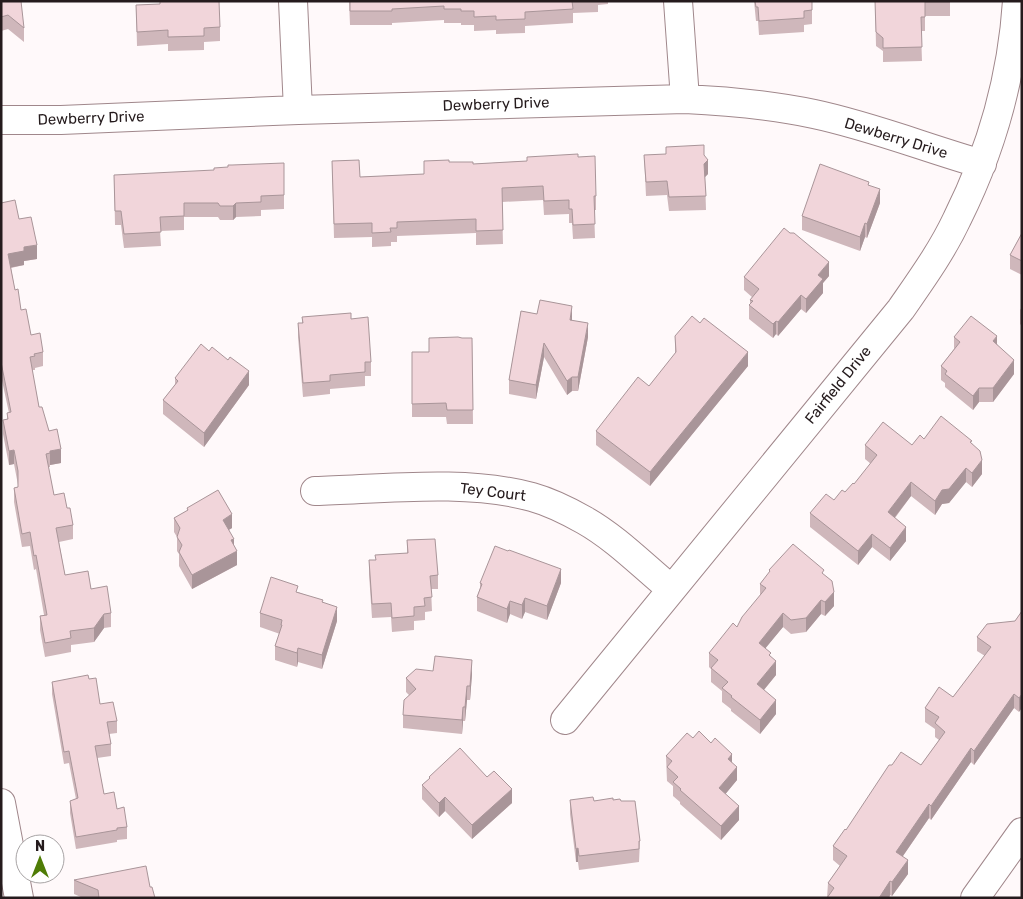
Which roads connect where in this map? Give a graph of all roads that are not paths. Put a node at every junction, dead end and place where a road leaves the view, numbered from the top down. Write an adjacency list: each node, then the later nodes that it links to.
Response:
1 (293, 1): 5 (street)
2 (678, 1): 4 (street)
3 (1017, 1): 7 (street, Fairfield Drive)
4 (685, 99): 5 (street, Dewberry Drive); 7 (street, Dewberry Drive)
5 (298, 110): 6 (street, Dewberry Drive)
6 (1, 120)
7 (982, 164): 9 (street, Fairfield Drive)
8 (315, 491): 9 (street, Tey Court)
9 (671, 589): 10 (street, Fairfield Drive)
10 (566, 720)
11 (1, 802): 13 (street)
12 (1022, 832): 14 (street)
13 (19, 898)
14 (975, 898)

